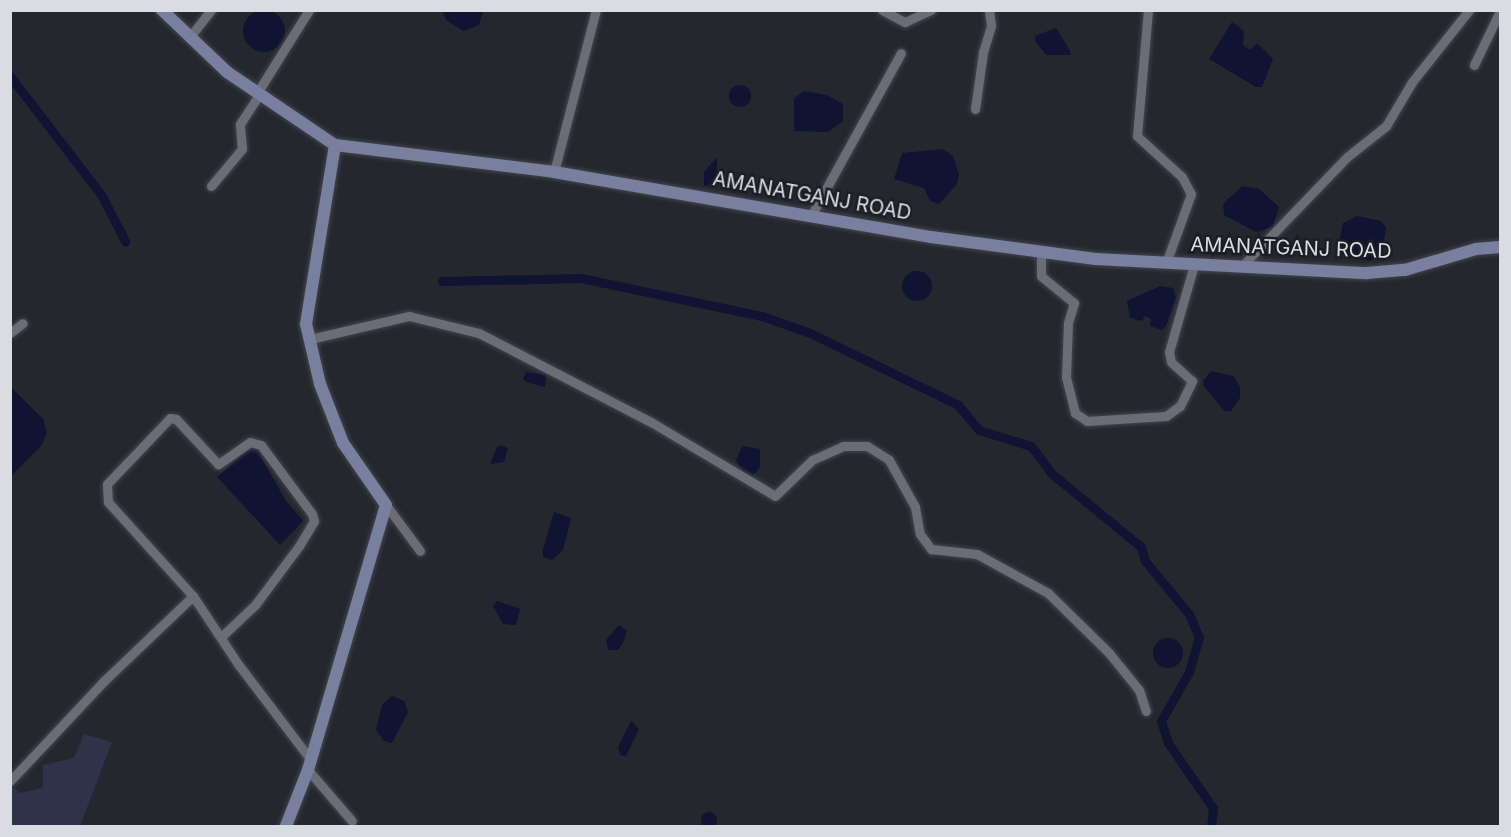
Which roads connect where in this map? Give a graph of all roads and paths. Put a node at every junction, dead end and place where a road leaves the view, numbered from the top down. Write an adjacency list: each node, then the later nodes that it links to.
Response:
1 (162, 10): 11 (main road, AMANATGANJ ROAD)
2 (212, 10): 11 (street)
3 (309, 10): 14 (street)
4 (596, 10): 17 (street)
5 (882, 10): 6 (street)
6 (932, 10)
7 (989, 10): 15 (street)
8 (1148, 10): 22 (street)
9 (1469, 10): 24 (street)
10 (1500, 11): 13 (street)
11 (189, 38): 14 (main road, AMANATGANJ ROAD)
12 (901, 53): 19 (street)
13 (1474, 65)
14 (258, 94): 16 (main road, AMANATGANJ ROAD); 18 (street)
15 (975, 109)
16 (335, 146): 17 (main road, AMANATGANJ ROAD); 27 (main road)
17 (554, 172): 19 (main road, AMANATGANJ ROAD)
18 (211, 186)
19 (811, 216): 21 (main road, AMANATGANJ ROAD)
20 (1500, 247): 24 (main road, AMANATGANJ ROAD)
21 (1041, 250): 22 (main road, AMANATGANJ ROAD); 23 (street)
22 (1166, 263): 23 (main road, AMANATGANJ ROAD)
23 (1194, 265): 24 (main road, AMANATGANJ ROAD)
24 (1241, 267)
25 (23, 323): 26 (street)
26 (10, 333)
27 (310, 339): 28 (main road); 32 (street)
28 (386, 505): 29 (street); 33 (main road)
29 (420, 551)
30 (193, 596): 31 (street); 31 (street); 34 (street)
31 (221, 637): 33 (street)
32 (1146, 711)
33 (310, 765): 35 (street); 36 (main road)
34 (10, 781)
35 (352, 821)
36 (286, 826)

